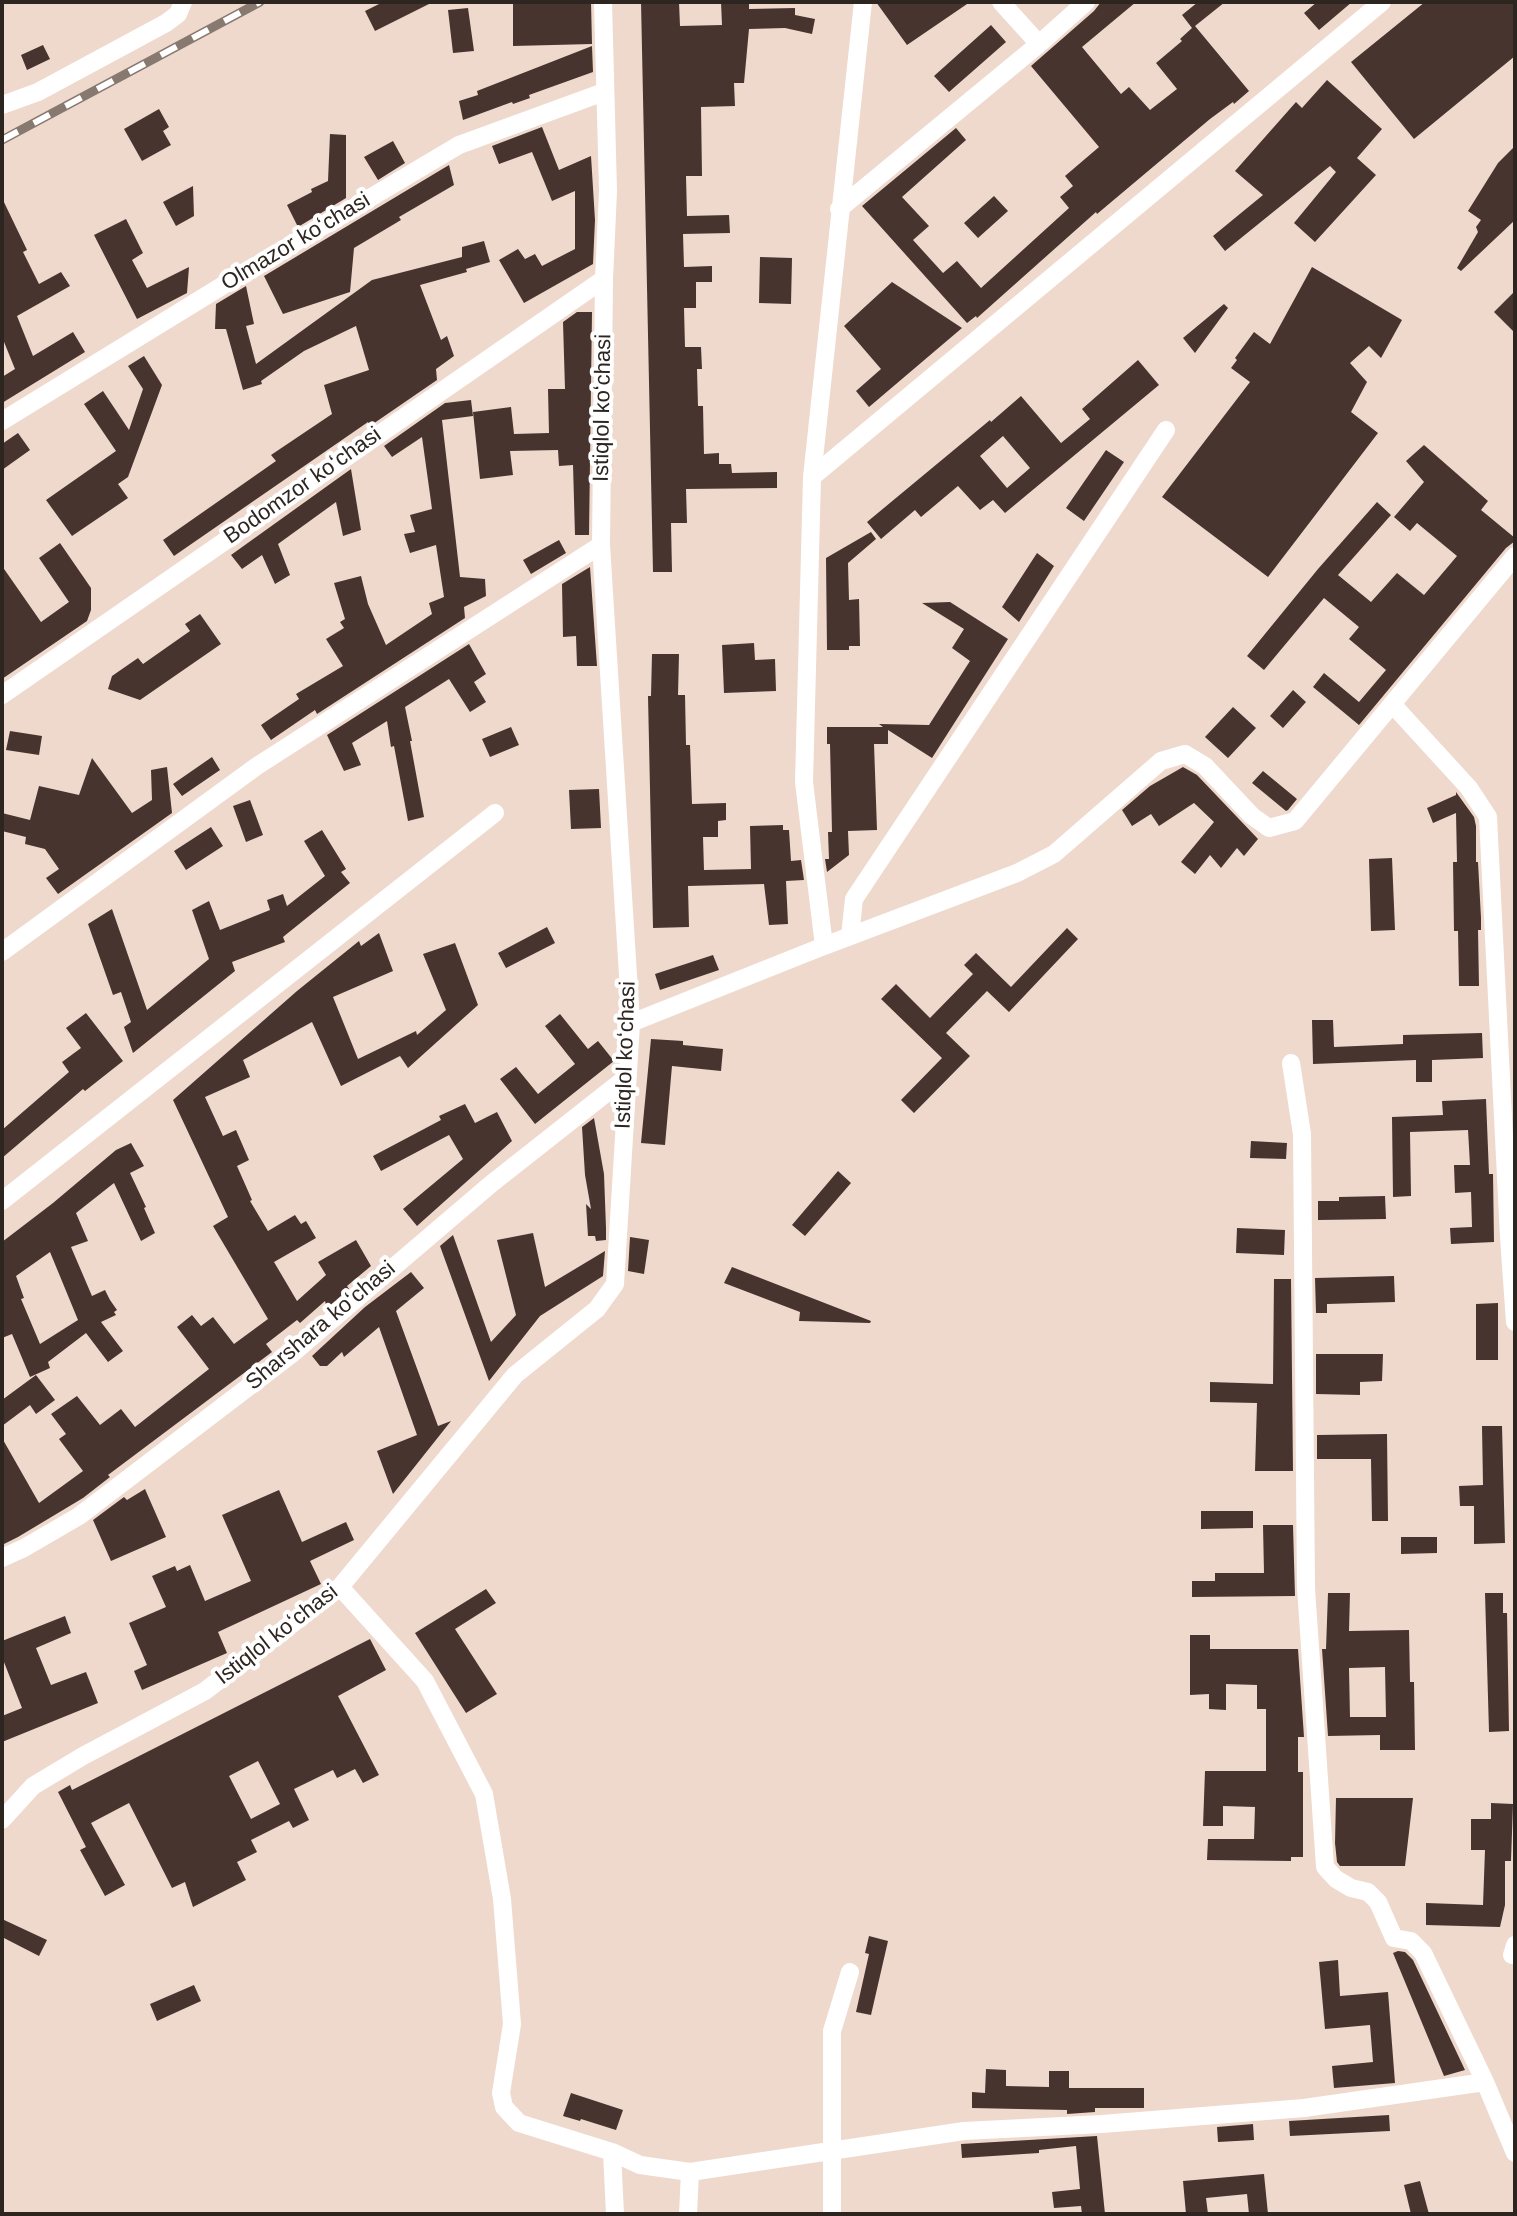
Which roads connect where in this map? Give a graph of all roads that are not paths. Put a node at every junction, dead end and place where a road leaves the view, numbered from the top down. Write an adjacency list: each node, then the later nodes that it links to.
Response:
1 (183, 2): 9 (street)
2 (603, 2): 8 (street, Istiqlol koʻchasi)
3 (863, 2): 10 (street)
4 (1001, 2): 7 (street)
5 (1086, 2): 7 (street)
6 (1382, 2): 14 (street)
7 (1039, 44): 10 (street)
8 (604, 92): 11 (street, Istiqlol koʻchasi); 12 (street, Olmazor koʻchasi)
9 (2, 105)
10 (839, 209): 14 (street)
11 (604, 279): 15 (street, Istiqlol koʻchasi); 17 (street, Bodomzor koʻchasi)
12 (2, 421)
13 (1166, 430): 20 (street)
14 (812, 477): 21 (street)
15 (601, 545): 22 (street); 23 (street, Istiqlol koʻchasi)
16 (1515, 556): 18 (street)
17 (2, 695)
18 (1393, 705): 20 (street); 27 (street)
19 (495, 813): 26 (street)
20 (850, 936): 21 (street)
21 (824, 946): 23 (street)
22 (2, 952)
23 (631, 1023): 25 (street, Istiqlol koʻchasi)
24 (1291, 1063): 32 (street)
25 (628, 1076): 28 (street, Sharshara koʻchasi); 29 (street, Istiqlol koʻchasi)
26 (2, 1201)
27 (1515, 1322)
28 (2, 1558)
29 (340, 1587): 30 (street, Istiqlol koʻchasi); 34 (street)
30 (2, 1820)
31 (850, 1972): 33 (street)
32 (1485, 2082): 33 (street); 35 (street)
33 (832, 2151): 36 (street); 39 (street)
34 (612, 2152): 36 (street); 37 (street)
35 (1515, 2153)
36 (690, 2172): 38 (street)
37 (615, 2214)
38 (688, 2214)
39 (832, 2214)

